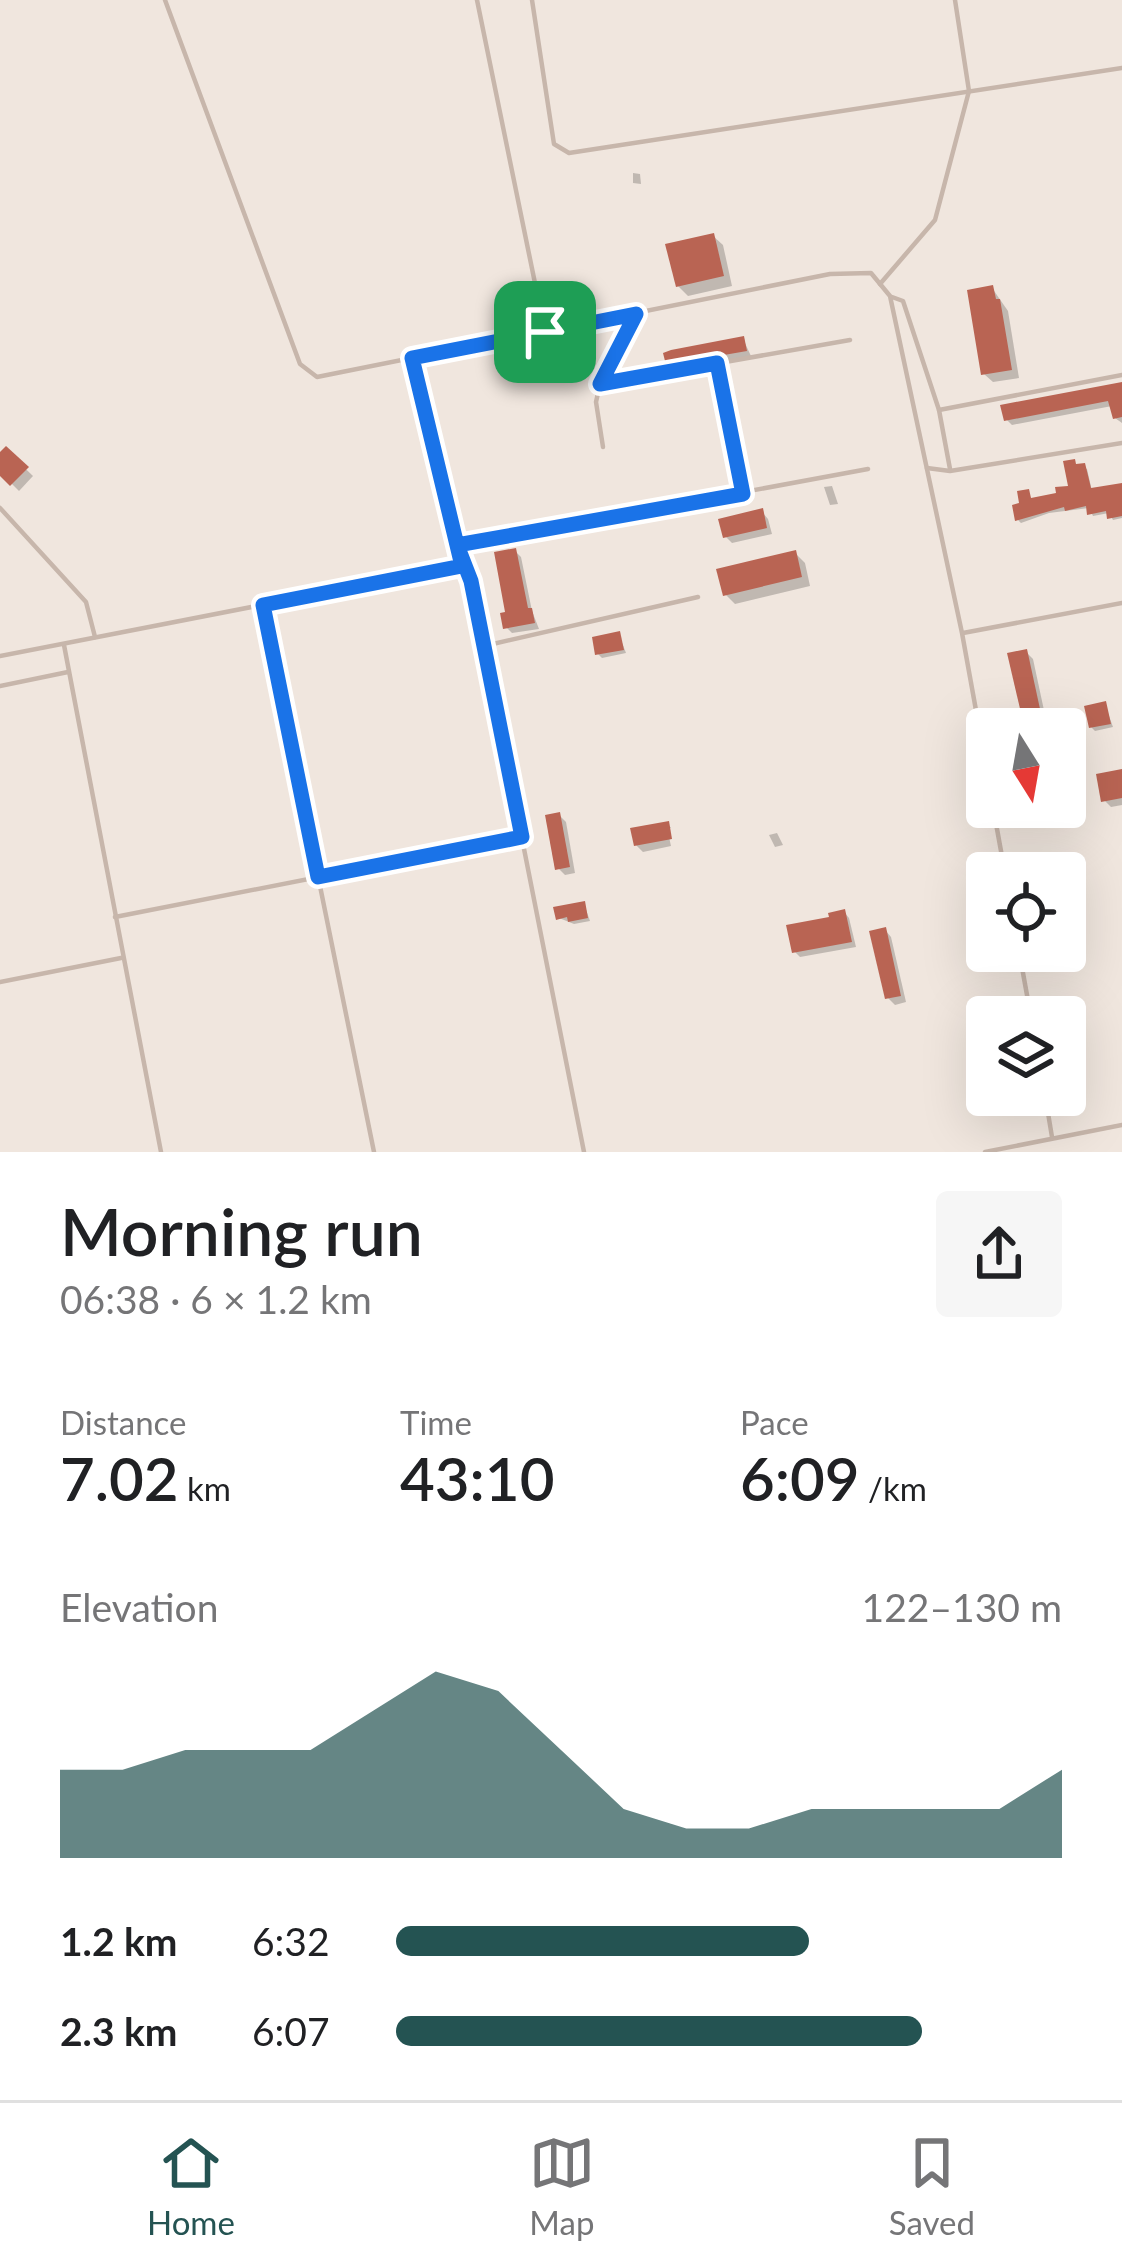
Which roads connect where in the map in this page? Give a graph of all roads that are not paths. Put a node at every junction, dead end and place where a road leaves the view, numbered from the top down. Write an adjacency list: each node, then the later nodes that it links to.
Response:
1 (166, 0): 12 (lane)
2 (477, 0): 10 (lane)
3 (532, 0): 6 (lane)
4 (956, 0): 6 (lane)
5 (1122, 68): 6 (lane)
6 (969, 92): 7 (lane)
7 (880, 284): 8 (lane); 9 (lane)
8 (890, 296): 16 (lane); 19 (lane)
9 (636, 314): 10 (lane); 15 (lane)
10 (545, 332): 12 (lane)
11 (850, 340): 13 (lane)
12 (412, 358): 24 (lane)
13 (717, 363): 15 (lane); 22 (lane)
14 (1122, 375): 16 (lane)
15 (600, 384): 18 (lane)
16 (938, 410): 21 (lane)
17 (1122, 443): 21 (lane)
18 (603, 447)
19 (927, 468): 21 (lane); 29 (lane)
20 (868, 469): 22 (lane)
21 (950, 471)
22 (743, 494): 24 (lane)
23 (0, 508): 30 (lane)
24 (457, 545): 25 (lane)
25 (462, 566): 28 (lane); 32 (lane)
26 (698, 598): 32 (lane)
27 (1122, 603): 29 (lane)
28 (263, 605): 30 (lane); 38 (lane)
29 (962, 634): 36 (lane)
30 (95, 637): 31 (lane)
31 (63, 644): 33 (lane); 34 (lane)
32 (484, 646): 37 (lane)
33 (0, 656)
34 (68, 672): 35 (lane); 39 (lane)
35 (0, 686)
36 (975, 708)
37 (522, 837): 38 (lane); 48 (lane)
38 (318, 877): 39 (lane); 47 (lane)
39 (114, 917): 40 (lane)
40 (122, 958): 41 (lane); 46 (lane)
41 (0, 982)
42 (1049, 1116): 44 (lane)
43 (1122, 1125): 44 (lane)
44 (1053, 1139): 45 (lane)
45 (999, 1151): 49 (lane)
46 (161, 1152)
47 (374, 1152)
48 (584, 1152)
49 (985, 1152)

